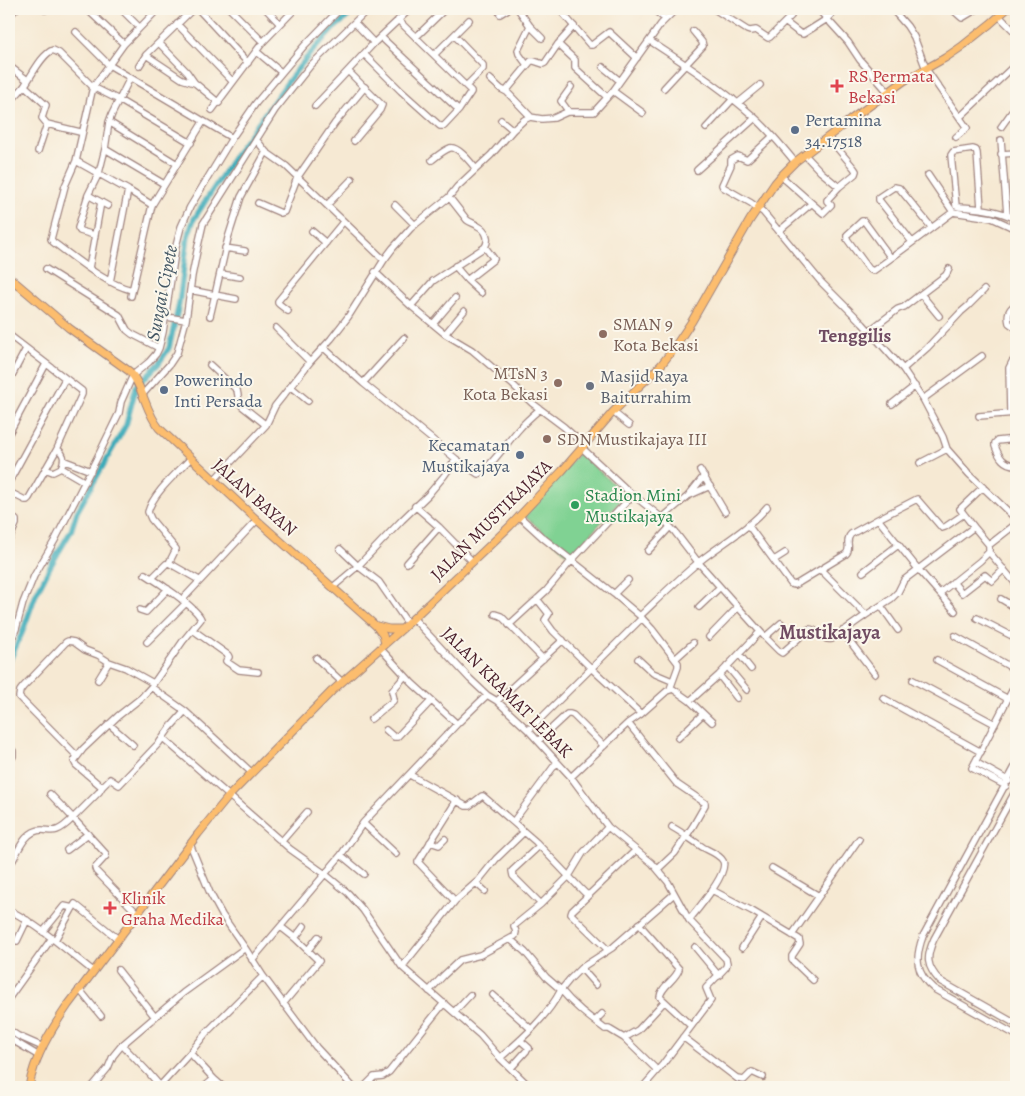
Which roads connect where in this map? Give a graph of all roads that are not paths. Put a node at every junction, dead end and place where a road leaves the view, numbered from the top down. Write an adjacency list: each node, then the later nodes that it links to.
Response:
1 (16, 9): 29 (street)
2 (43, 9): 3 (street)
3 (48, 9)
4 (91, 9): 54 (street)
5 (121, 9): 42 (street)
6 (158, 9): 42 (street)
7 (193, 9): 38 (street)
8 (198, 9): 61 (street)
9 (230, 9): 52 (street)
10 (266, 9): 39 (street)
11 (295, 9): 39 (street)
12 (340, 9): 71 (street)
13 (368, 9): 36 (street)
14 (410, 9): 33 (street)
15 (445, 9): 48 (street)
16 (508, 9): 28 (street)
17 (518, 9): 40 (street)
18 (559, 9): 41 (street)
19 (653, 9): 35 (street)
20 (676, 9): 35 (street)
21 (714, 9): 37 (street)
22 (818, 9): 32 (street)
23 (836, 9): 32 (street)
24 (892, 9): 69 (street)
25 (952, 9): 26 (street)
26 (976, 9)
27 (1007, 9): 31 (main road, JALAN MUSTIKAJAYA)
28 (500, 14)
29 (9, 16)
30 (791, 16): 37 (street)
31 (999, 16): 45 (street); 69 (main road, JALAN MUSTIKAJAYA)
32 (827, 19): 37 (street); 87 (street)
33 (398, 20): 47 (street); 48 (street)
34 (469, 20): 46 (street)
35 (665, 20): 50 (street)
36 (355, 22): 53 (street); 114 (street)
37 (785, 22)
38 (177, 24): 51 (street); 77 (street)
39 (280, 24): 52 (street)
40 (530, 26): 49 (street); 64 (street)
41 (574, 26): 55 (street); 60 (street)
42 (140, 27): 54 (street)
43 (694, 31): 65 (street)
44 (76, 32): 63 (street)
45 (1016, 33)
46 (454, 35): 59 (street); 80 (street)
47 (381, 37): 53 (street); 96 (street)
48 (416, 37): 59 (street)
49 (542, 38)
50 (650, 41): 60 (street); 65 (street)
51 (159, 42): 58 (street); 76 (street)
52 (263, 42): 56 (street)
53 (374, 43): 57 (street)
54 (124, 44): 63 (street)
55 (558, 44): 64 (street); 88 (street)
56 (256, 51): 61 (street); 71 (street)
57 (364, 54): 70 (street); 96 (street)
58 (146, 55): 67 (street); 76 (street)
59 (434, 55): 80 (street)
60 (637, 58): 75 (street)
61 (248, 63): 77 (street)
62 (1016, 64): 100 (street)
63 (110, 65): 72 (street); 82 (street)
64 (527, 65): 86 (street)
65 (686, 65): 84 (street); 90 (street)
66 (9, 66): 73 (street)
67 (139, 66)
68 (603, 67): 75 (street)
69 (926, 69): 87 (main road, JALAN MUSTIKAJAYA); 100 (street)
70 (348, 71): 83 (street); 93 (street)
71 (281, 72): 113 (street)
72 (130, 78): 89 (street); 104 (street)
73 (26, 79)
74 (490, 79): 86 (street)
75 (620, 81): 85 (street)
76 (195, 82): 92 (street)
77 (233, 82): 92 (street)
78 (760, 85): 90 (street)
79 (25, 86): 82 (street); 91 (street); 105 (street)
80 (466, 86): 96 (street)
81 (571, 86): 97 (street)
82 (93, 87): 89 (street); 125 (street)
83 (365, 87): 116 (street); 133 (street)
84 (664, 88)
85 (613, 91): 88 (street); 98 (street)
86 (507, 92): 99 (street)
87 (888, 92): 111 (main road, JALAN MUSTIKAJAYA)
88 (607, 97): 97 (street)
89 (119, 100): 103 (street); 117 (street)
90 (736, 101): 101 (street); 107 (street)
91 (9, 102)
92 (219, 103): 95 (street)
93 (315, 106)
94 (1016, 106): 106 (street)
95 (212, 110)
96 (458, 110)
97 (569, 112): 99 (street)
98 (643, 113)
99 (531, 117): 108 (street)
100 (960, 117): 112 (street)
101 (755, 118): 110 (street); 129 (street)
102 (501, 120): 108 (street)
103 (109, 122): 118 (street); 127 (street)
104 (203, 122): 113 (street); 117 (street)
105 (47, 124): 109 (street); 119 (street)
106 (1000, 127)
107 (706, 128)
108 (513, 130): 128 (street)
109 (80, 132)
110 (773, 136): 126 (street); 147 (street)
111 (828, 137): 122 (main road, JALAN MUSTIKAJAYA); 136 (street)
112 (956, 137)
113 (232, 138): 189 (street)
114 (256, 140): 120 (street); 176 (street)
115 (1000, 140): 123 (street)
116 (354, 141)
117 (191, 143): 127 (street)
118 (105, 148): 130 (street); 135 (street)
119 (38, 151)
120 (266, 152): 133 (street); 162 (street)
121 (1016, 153): 123 (street)
122 (805, 154): 126 (main road, JALAN MUSTIKAJAYA); 136 (street)
123 (1001, 154): 150 (street)
124 (432, 160): 128 (street)
125 (76, 161): 130 (street); 167 (street)
126 (796, 162): 132 (main road, JALAN MUSTIKAJAYA)
127 (177, 164): 135 (street)
128 (476, 169): 139 (street)
129 (697, 170)
130 (99, 173): 137 (street); 138 (street)
131 (928, 175): 149 (street)
132 (781, 176): 142 (street); 147 (main road, JALAN MUSTIKAJAYA)
133 (297, 178): 141 (street); 144 (street)
134 (352, 180): 144 (street)
135 (164, 184): 143 (street)
136 (839, 187): 142 (street)
137 (128, 190): 143 (street); 175 (street)
138 (88, 195): 140 (street); 158 (street)
139 (449, 197): 153 (street); 161 (street)
140 (101, 202): 146 (street); 158 (street)
141 (258, 202)
142 (811, 204): 157 (street)
143 (152, 205): 175 (street)
144 (327, 205): 152 (street)
145 (395, 205): 153 (street)
146 (108, 206)
147 (758, 208): 157 (street); 220 (main road, JALAN MUSTIKAJAYA)
148 (981, 208): 148 (street); 150 (street)
149 (953, 212): 154 (street); 155 (street)
150 (1006, 214): 151 (street)
151 (1016, 219)
152 (343, 222): 160 (street); 165 (street)
153 (415, 225): 165 (street)
154 (932, 228): 159 (street); 159 (street)
155 (1016, 229)
156 (312, 231): 160 (street)
157 (779, 231): 194 (street)
158 (94, 236): 167 (street)
159 (912, 242): 164 (street)
160 (326, 243): 185 (street)
161 (485, 247): 166 (street); 174 (street)
162 (226, 248): 163 (street); 171 (street)
163 (245, 251)
164 (892, 258): 164 (street)
165 (384, 260): 170 (street)
166 (455, 266): 174 (street); 184 (street)
167 (89, 268): 175 (street)
168 (46, 269): 198 (street)
169 (949, 269): 179 (street)
170 (375, 272): 184 (street); 199 (street)
171 (220, 274): 172 (street); 180 (street)
172 (240, 276)
173 (9, 278): 207 (main road)
174 (468, 280): 178 (street)
175 (110, 282)
176 (190, 290): 180 (street); 190 (street)
177 (984, 290): 206 (street)
178 (482, 293)
179 (921, 294): 188 (street); 194 (street)
180 (215, 295): 182 (street); 187 (street)
181 (455, 298): 191 (street)
182 (236, 299)
183 (1016, 304): 193 (street)
184 (411, 306): 191 (street)
185 (288, 311)
186 (464, 311): 195 (street)
187 (210, 316)
188 (939, 316)
189 (168, 317): 190 (street); 198 (street)
190 (183, 320): 215 (street)
191 (433, 324): 195 (street)
192 (276, 328): 203 (street)
193 (1016, 328)
194 (869, 331): 206 (street)
195 (445, 334): 219 (street)
196 (9, 335): 200 (street)
197 (404, 338): 210 (street)
198 (159, 348): 207 (street)
199 (324, 348): 203 (street); 210 (street)
200 (26, 349): 204 (street); 209 (street)
201 (982, 356): 216 (street)
202 (1016, 358): 212 (street)
203 (310, 362): 214 (street)
204 (46, 364): 208 (street); 225 (street)
205 (210, 365): 223 (street)
206 (903, 369): 213 (street)
207 (133, 375): 215 (main road, JALAN BAYAN); 238 (street)
208 (65, 378): 228 (street); 241 (street)
209 (9, 381)
210 (363, 383): 231 (street)
211 (1016, 384): 212 (street)
212 (1009, 385): 221 (street)
213 (915, 386): 216 (street); 218 (street)
214 (291, 387): 217 (street); 223 (street)
215 (142, 393): 230 (main road, JALAN BAYAN)
216 (923, 399): 229 (street)
217 (308, 401)
218 (892, 404)
219 (540, 409): 227 (street); 231 (street)
220 (613, 412): 224 (street); 227 (main road, JALAN MUSTIKAJAYA)
221 (1013, 413): 222 (street)
222 (979, 416)
223 (266, 425): 240 (street)
224 (629, 426)
225 (9, 433)
226 (1016, 439): 234 (street)
227 (583, 446): 246 (street); 253 (main road, JALAN MUSTIKAJAYA)
228 (57, 449): 232 (street); 236 (street)
229 (947, 449): 233 (street); 244 (street)
230 (191, 458): 240 (main road, JALAN BAYAN); 282 (street)
231 (456, 459): 248 (street)
232 (64, 461): 235 (street); 238 (street)
233 (920, 463)
234 (1016, 465)
235 (61, 468): 236 (street); 242 (street)
236 (45, 469): 245 (street)
237 (700, 470): 239 (street)
238 (90, 471): 242 (street)
239 (704, 476): 243 (street); 247 (street)
240 (214, 480): 257 (main road, JALAN BAYAN)
241 (9, 482)
242 (85, 482): 319 (street)
243 (710, 486): 247 (street); 250 (street)
244 (983, 487): 251 (street); 256 (street)
245 (9, 492)
246 (633, 495): 254 (street); 269 (street)
247 (688, 496): 254 (street)
248 (415, 506): 260 (street); 275 (street)
249 (766, 507): 259 (street)
250 (725, 512)
251 (964, 514): 255 (street); 262 (street)
252 (9, 516): 263 (street)
253 (519, 516): 269 (street); 271 (main road, JALAN MUSTIKAJAYA)
254 (662, 518): 261 (street)
255 (878, 519): 264 (street); 278 (street)
256 (1016, 519)
257 (257, 520): 282 (street); 287 (main road, JALAN BAYAN)
258 (1016, 524): 266 (street)
259 (748, 525): 270 (street); 272 (street)
260 (439, 527): 271 (street); 273 (street)
261 (670, 527): 267 (street); 272 (street)
262 (974, 527): 266 (street); 276 (street)
263 (9, 540)
264 (898, 545): 276 (street); 279 (street)
265 (340, 548): 275 (street, JALAN KRAMAT LEBAK)
266 (989, 549): 277 (street); 284 (street)
267 (648, 552)
268 (786, 553): 270 (street)
269 (572, 560): 290 (street); 292 (street)
270 (774, 560): 278 (street)
271 (473, 562): 304 (main road, JALAN MUSTIKAJAYA)
272 (698, 562): 286 (street); 302 (street)
273 (407, 563)
274 (166, 564): 281 (street)
275 (358, 566): 287 (street); 304 (street, JALAN KRAMAT LEBAK)
276 (918, 569): 289 (street); 294 (street)
277 (1004, 569): 284 (street); 285 (street)
278 (821, 570): 301 (street)
279 (863, 572)
280 (145, 574): 281 (street)
281 (152, 578): 288 (street)
282 (200, 580): 293 (street)
283 (628, 580): 290 (street)
284 (953, 582): 289 (street)
285 (1016, 584)
286 (720, 587): 295 (street); 296 (street)
287 (334, 588): 307 (main road, JALAN BAYAN)
288 (168, 589): 293 (street); 298 (street)
289 (940, 593): 299 (street)
290 (614, 594): 302 (street)
291 (1000, 599): 297 (street)
292 (537, 600): 306 (street); 316 (street)
293 (184, 602): 308 (street); 317 (street)
294 (881, 606): 301 (street); 309 (street)
295 (738, 607): 311 (street); 313 (street)
296 (699, 608)
297 (1016, 608)
298 (140, 610)
299 (955, 611)
300 (495, 614): 306 (street)
301 (866, 615): 310 (street)
302 (641, 617): 325 (street); 329 (street)
303 (977, 618): 315 (street)
304 (408, 623): 307 (main road); 320 (main road, JALAN MUSTIKAJAYA); 344 (street, JALAN KRAMAT LEBAK)
305 (780, 623): 314 (street)
306 (509, 625): 323 (street)
307 (376, 626): 320 (main road, JALAN BAYAN)
308 (193, 630): 332 (street); 341 (street)
309 (898, 630)
310 (842, 631): 314 (street); 333 (street)
311 (760, 632): 314 (street); 321 (street)
312 (954, 636): 331 (street)
313 (709, 637)
314 (765, 637)
315 (1016, 638)
316 (563, 640): 323 (street); 329 (street)
317 (147, 642)
318 (693, 643): 325 (street)
319 (9, 646)
320 (382, 646): 335 (street); 339 (main road, JALAN MUSTIKAJAYA)
321 (739, 654): 328 (street); 330 (street)
322 (316, 658): 339 (street)
323 (543, 659): 349 (street)
324 (638, 659): 338 (street)
325 (675, 659): 338 (street)
326 (937, 660): 347 (street)
327 (109, 662): 336 (street); 341 (street); 369 (street)
328 (727, 666): 334 (street); 343 (street)
329 (591, 668): 352 (street); 361 (street)
330 (751, 669)
331 (1016, 670)
332 (258, 672)
333 (875, 674)
334 (720, 675): 345 (street); 350 (street)
335 (405, 676): 348 (street); 354 (street)
336 (98, 680)
337 (913, 680): 359 (street)
338 (672, 681): 342 (street)
339 (342, 682): 373 (main road, JALAN MUSTIKAJAYA)
340 (1016, 683): 347 (street)
341 (152, 685): 351 (street); 357 (street)
342 (670, 689): 350 (street); 352 (street)
343 (747, 690)
344 (487, 695): 349 (street, JALAN KRAMAT LEBAK); 358 (street)
345 (737, 698)
346 (884, 698): 368 (street)
347 (1008, 699): 359 (street)
348 (431, 701): 358 (street); 360 (street)
349 (497, 701): 361 (street, JALAN KRAMAT LEBAK)
350 (690, 701): 353 (street)
351 (185, 712): 362 (street); 373 (street)
352 (641, 714): 356 (street)
353 (703, 714): 355 (street); 363 (street)
354 (371, 719)
355 (712, 722)
356 (628, 723): 366 (street); 390 (street)
357 (110, 724): 365 (street); 369 (street)
358 (457, 724): 374 (street)
359 (995, 724): 368 (street)
360 (386, 730)
361 (528, 730): 364 (street, JALAN KRAMAT LEBAK)
362 (162, 738): 377 (street); 380 (street)
363 (678, 738)
364 (538, 741): 366 (street); 370 (street, JALAN KRAMAT LEBAK)
365 (133, 745)
366 (604, 746): 375 (street)
367 (9, 748): 371 (street)
368 (981, 752): 376 (street)
369 (77, 756): 377 (street)
370 (557, 762): 375 (street, JALAN KRAMAT LEBAK); 384 (street)
371 (9, 763)
372 (1016, 766): 376 (street)
373 (251, 772): 380 (main road, JALAN MUSTIKAJAYA)
374 (410, 774): 381 (street); 385 (street)
375 (571, 777): 386 (street, JALAN KRAMAT LEBAK)
376 (1007, 783): 409 (street)
377 (102, 787): 383 (street)
378 (1016, 790): 413 (street)
379 (50, 794): 383 (street)
380 (229, 796): 393 (street); 395 (main road, JALAN MUSTIKAJAYA)
381 (457, 800): 384 (street); 394 (street)
382 (307, 812): 393 (street)
383 (73, 818): 389 (street); 401 (street)
384 (514, 822): 388 (street)
385 (363, 823): 399 (street); 400 (street)
386 (608, 827): 398 (street, JALAN KRAMAT LEBAK); 406 (street)
387 (672, 827): 390 (street)
388 (524, 832): 396 (street); 407 (street)
389 (88, 834): 397 (street); 419 (street)
390 (687, 835): 403 (street); 408 (street)
391 (446, 839): 394 (street)
392 (859, 839): 414 (street)
393 (281, 842): 404 (street)
394 (430, 842): 415 (street)
395 (190, 844): 419 (main road, JALAN MUSTIKAJAYA); 435 (street)
396 (539, 846): 406 (street); 416 (street)
397 (67, 850)
398 (636, 850): 403 (street, JALAN KRAMAT LEBAK); 411 (street)
399 (396, 854)
400 (341, 855): 404 (street); 405 (street)
401 (14, 860)
402 (772, 868): 414 (street)
403 (658, 869): 412 (street, JALAN KRAMAT LEBAK)
404 (325, 874): 425 (street); 440 (street)
405 (364, 874)
406 (569, 876): 411 (street); 416 (street)
407 (476, 883): 410 (street); 415 (street)
408 (712, 890): 420 (street); 422 (street)
409 (948, 890): 413 (street); 466 (street)
410 (485, 891)
411 (588, 894): 438 (street)
412 (674, 894): 422 (street, JALAN KRAMAT LEBAK); 423 (street)
413 (958, 895): 462 (street)
414 (819, 896): 427 (street)
415 (455, 901): 440 (street)
416 (541, 904): 432 (street)
417 (72, 908): 426 (street); 430 (street); 431 (street)
418 (11, 911): 421 (street)
419 (137, 913): 431 (main road, JALAN MUSTIKAJAYA)
420 (762, 917): 427 (street); 436 (street)
421 (27, 920): 426 (street); 433 (street)
422 (689, 920): 445 (street, JALAN KRAMAT LEBAK)
423 (639, 924): 438 (street); 454 (street)
424 (304, 926): 429 (street)
425 (281, 927): 429 (street); 439 (street)
426 (43, 932): 430 (street)
427 (792, 935): 446 (street)
428 (318, 937): 437 (street)
429 (295, 938): 437 (street)
430 (53, 939): 443 (street); 453 (street)
431 (118, 939): 443 (main road, JALAN MUSTIKAJAYA)
432 (510, 939): 449 (street); 450 (street)
433 (17, 941)
434 (695, 947): 445 (street)
435 (245, 948): 439 (street); 460 (street)
436 (742, 948)
437 (308, 950): 456 (street)
438 (608, 950): 441 (street)
439 (252, 960): 444 (street)
440 (402, 967): 450 (street)
441 (581, 968): 447 (street); 449 (street)
442 (118, 970): 460 (street)
443 (92, 971): 448 (main road, JALAN MUSTIKAJAYA)
444 (263, 976): 456 (street); 475 (street)
445 (719, 976): 463 (street, JALAN KRAMAT LEBAK)
446 (813, 980)
447 (596, 984)
448 (79, 989): 459 (street); 473 (main road, JALAN MUSTIKAJAYA)
449 (561, 990): 461 (street); 464 (street)
450 (429, 991): 455 (street)
451 (470, 995): 457 (street)
452 (493, 995): 464 (street)
453 (9, 998)
454 (664, 1002): 463 (street); 469 (street)
455 (444, 1003): 457 (street); 489 (street)
456 (283, 1004): 488 (street)
457 (454, 1012): 477 (street)
458 (602, 1014): 461 (street)
459 (101, 1016)
460 (155, 1017): 472 (street)
461 (594, 1021): 469 (street)
462 (1016, 1023): 466 (street)
463 (691, 1026): 467 (street, JALAN KRAMAT LEBAK)
464 (531, 1029): 470 (street)
465 (9, 1030): 471 (street)
466 (1013, 1034)
467 (683, 1037): 479 (street, JALAN KRAMAT LEBAK); 480 (street)
468 (9, 1038): 474 (street)
469 (624, 1038): 479 (street)
470 (520, 1040): 477 (street); 478 (street)
471 (31, 1042): 473 (street); 474 (street)
472 (122, 1045): 484 (street); 485 (street)
473 (43, 1047): 476 (main road, JALAN MUSTIKAJAYA)
474 (26, 1049): 476 (street)
475 (190, 1053): 481 (street); 485 (street)
476 (39, 1056): 483 (main road, JALAN MUSTIKAJAYA)
477 (500, 1058): 478 (street)
478 (511, 1068): 482 (street)
479 (657, 1070): 490 (street, JALAN KRAMAT LEBAK)
480 (763, 1077)
481 (214, 1078): 486 (street); 487 (street)
482 (526, 1086)
483 (29, 1087)
484 (92, 1087)
485 (160, 1087)
486 (204, 1087)
487 (223, 1087)
488 (354, 1087)
489 (364, 1087)
490 (643, 1087)

